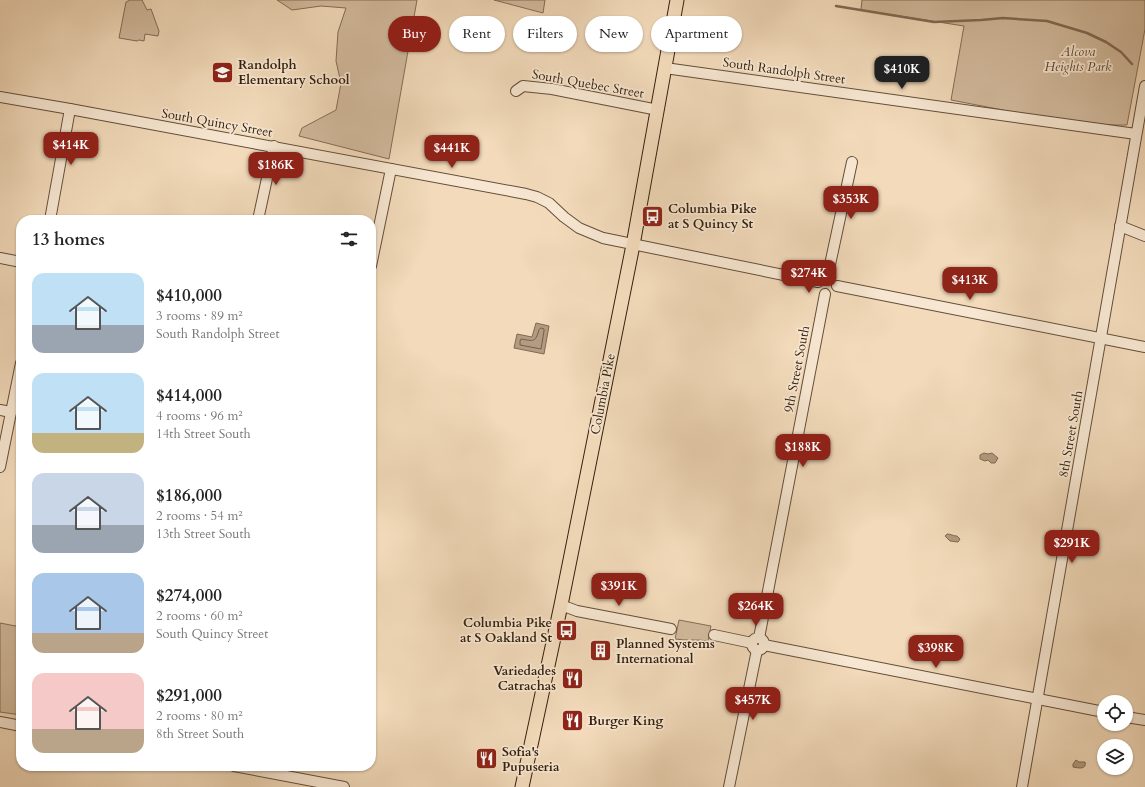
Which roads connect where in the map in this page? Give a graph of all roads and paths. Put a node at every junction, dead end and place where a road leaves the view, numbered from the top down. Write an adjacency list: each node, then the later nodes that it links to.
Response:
1 (677, 0): 2 (main road, Columbia Pike)
2 (665, 68): 7 (main road, Columbia Pike); 8 (street, South Randolph Street)
3 (1145, 86): 8 (street, 8th Street South)
4 (516, 91): 7 (street, South Quebec Street)
5 (0, 97): 6 (street, South Quincy Street)
6 (70, 109): 9 (street, South Quincy Street); 12 (street)
7 (658, 110): 17 (main road, Columbia Pike)
8 (1136, 134): 14 (street, 8th Street South)
9 (274, 146): 11 (street, South Quincy Street); 13 (street)
10 (852, 162): 20 (street)
11 (390, 168): 16 (street); 17 (street, South Quincy Street)
12 (51, 215)
13 (259, 215)
14 (1120, 226): 15 (street); 24 (street, 8th Street South)
15 (1145, 236)
16 (376, 240)
17 (634, 245): 21 (street, South Quincy Street); 30 (main road, Columbia Pike)
18 (0, 258): 19 (street)
19 (16, 261)
20 (828, 274): 21 (street); 22 (street)
21 (818, 282): 23 (street)
22 (837, 286): 23 (street); 24 (street)
23 (825, 294): 33 (street, 9th Street South)
24 (1100, 338): 25 (street); 34 (street, 8th Street South)
25 (1145, 346)
26 (16, 388): 28 (street)
27 (0, 410): 28 (street)
28 (11, 412): 29 (street)
29 (0, 467)
30 (561, 605): 31 (street); 42 (main road, Columbia Pike)
31 (671, 629)
32 (714, 635): 33 (street)
33 (758, 644): 34 (street); 43 (street, 9th Street South)
34 (1037, 699): 35 (street); 44 (street, 8th Street South)
35 (1097, 711)
36 (1133, 718): 37 (street)
37 (1145, 720)
38 (0, 722): 39 (street)
39 (16, 725)
40 (276, 771): 41 (street)
41 (344, 787)
42 (522, 787)
43 (729, 787)
44 (1022, 787)

